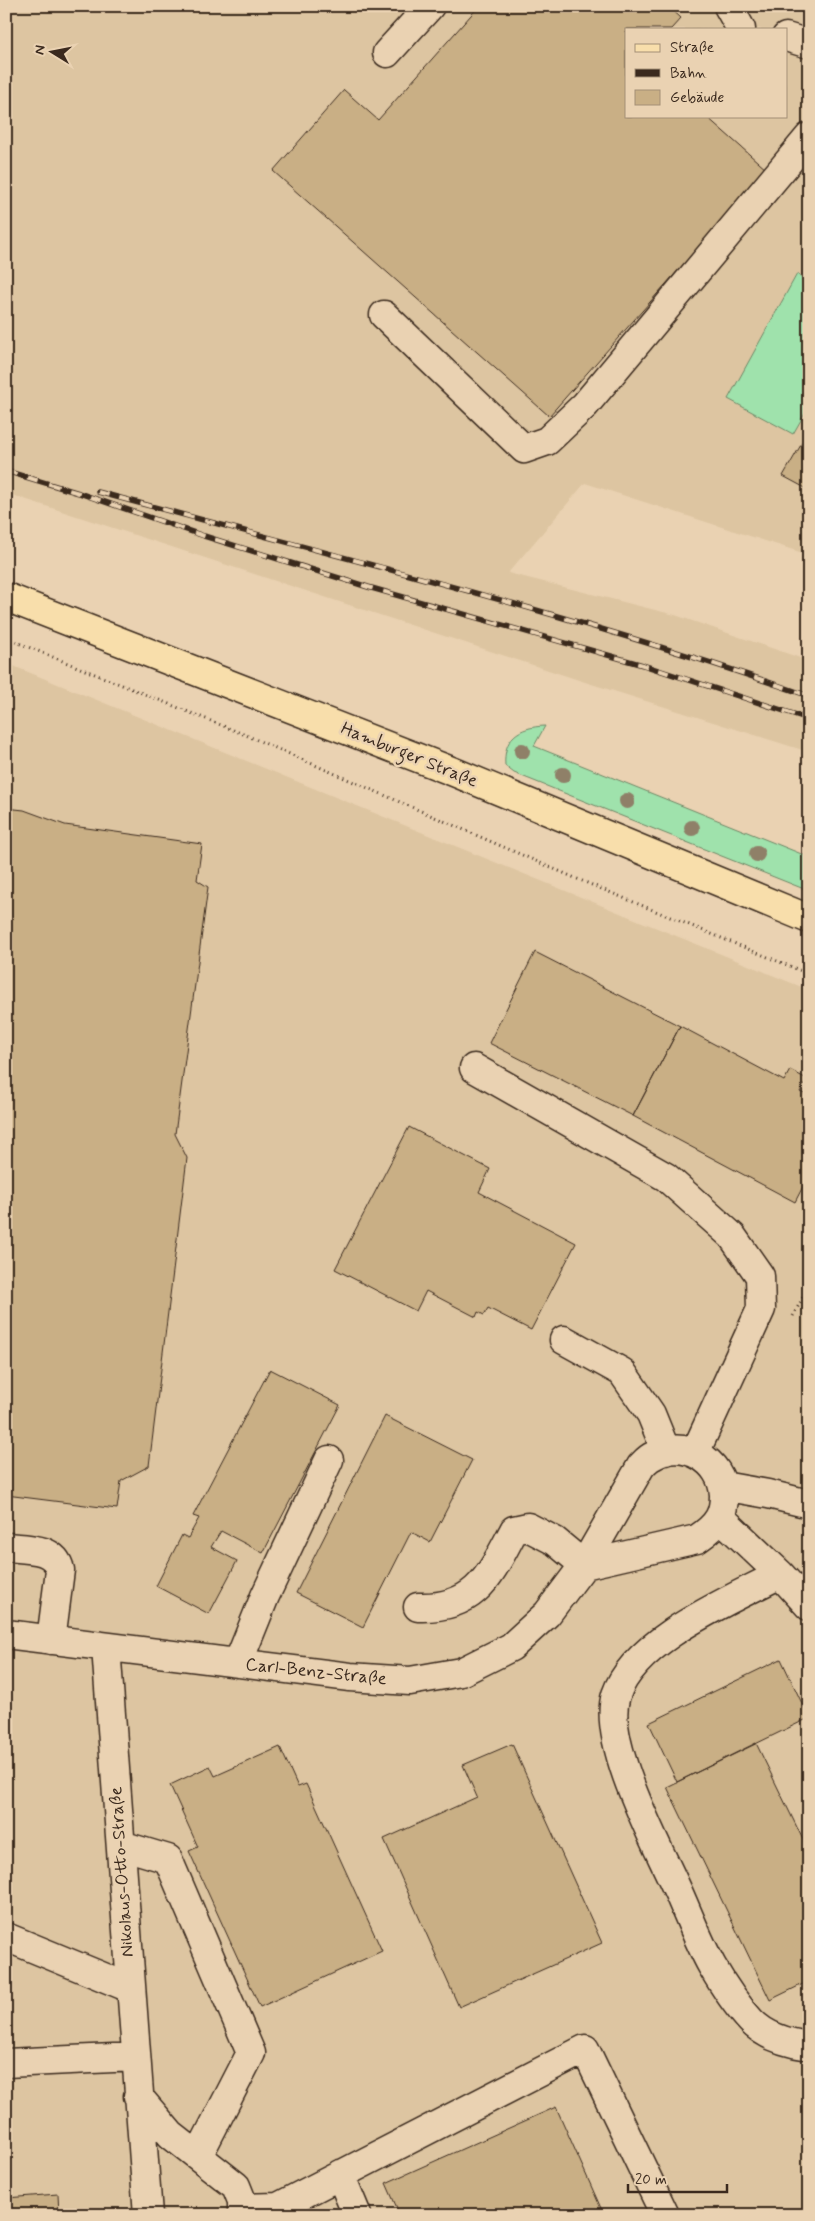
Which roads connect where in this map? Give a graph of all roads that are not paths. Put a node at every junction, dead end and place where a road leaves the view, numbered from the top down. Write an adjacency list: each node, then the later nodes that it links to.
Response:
1 (430, 6): 6 (street)
2 (728, 6): 3 (street)
3 (740, 28)
4 (788, 38): 5 (street)
5 (809, 44)
6 (387, 53)
7 (809, 137): 8 (street)
8 (384, 315)
9 (6, 597): 10 (main road, Hamburger Straße)
10 (809, 919)
11 (474, 1068): 14 (street)
12 (564, 1340): 13 (street)
13 (666, 1451): 14 (street); 20 (street, Carl-Benz-Straße)
14 (695, 1453): 16 (street)
15 (329, 1460): 27 (street)
16 (723, 1486): 17 (street); 18 (street)
17 (809, 1504)
18 (720, 1517): 20 (street); 21 (street)
19 (6, 1547): 25 (street)
20 (584, 1565): 23 (street); 27 (street, Carl-Benz-Straße)
21 (780, 1574): 22 (street); 31 (street)
22 (809, 1606)
23 (418, 1607)
24 (6, 1634): 25 (street, Carl-Benz-Straße)
25 (51, 1640): 26 (street, Carl-Benz-Straße)
26 (106, 1647): 27 (street, Carl-Benz-Straße); 28 (street, Nikolaus-Otto-Straße)
27 (238, 1663)
28 (121, 1845): 30 (street, Nikolaus-Otto-Straße); 35 (street)
29 (6, 1937): 30 (street)
30 (130, 1988): 32 (street, Nikolaus-Otto-Straße)
31 (809, 2046)
32 (135, 2057): 33 (street); 34 (street, Nikolaus-Otto-Straße)
33 (6, 2063)
34 (138, 2096): 35 (street); 38 (street, Nikolaus-Otto-Straße)
35 (198, 2156): 37 (street)
36 (340, 2174): 37 (street); 39 (street); 40 (street)
37 (242, 2211)
38 (148, 2215)
39 (357, 2215)
40 (665, 2215)

